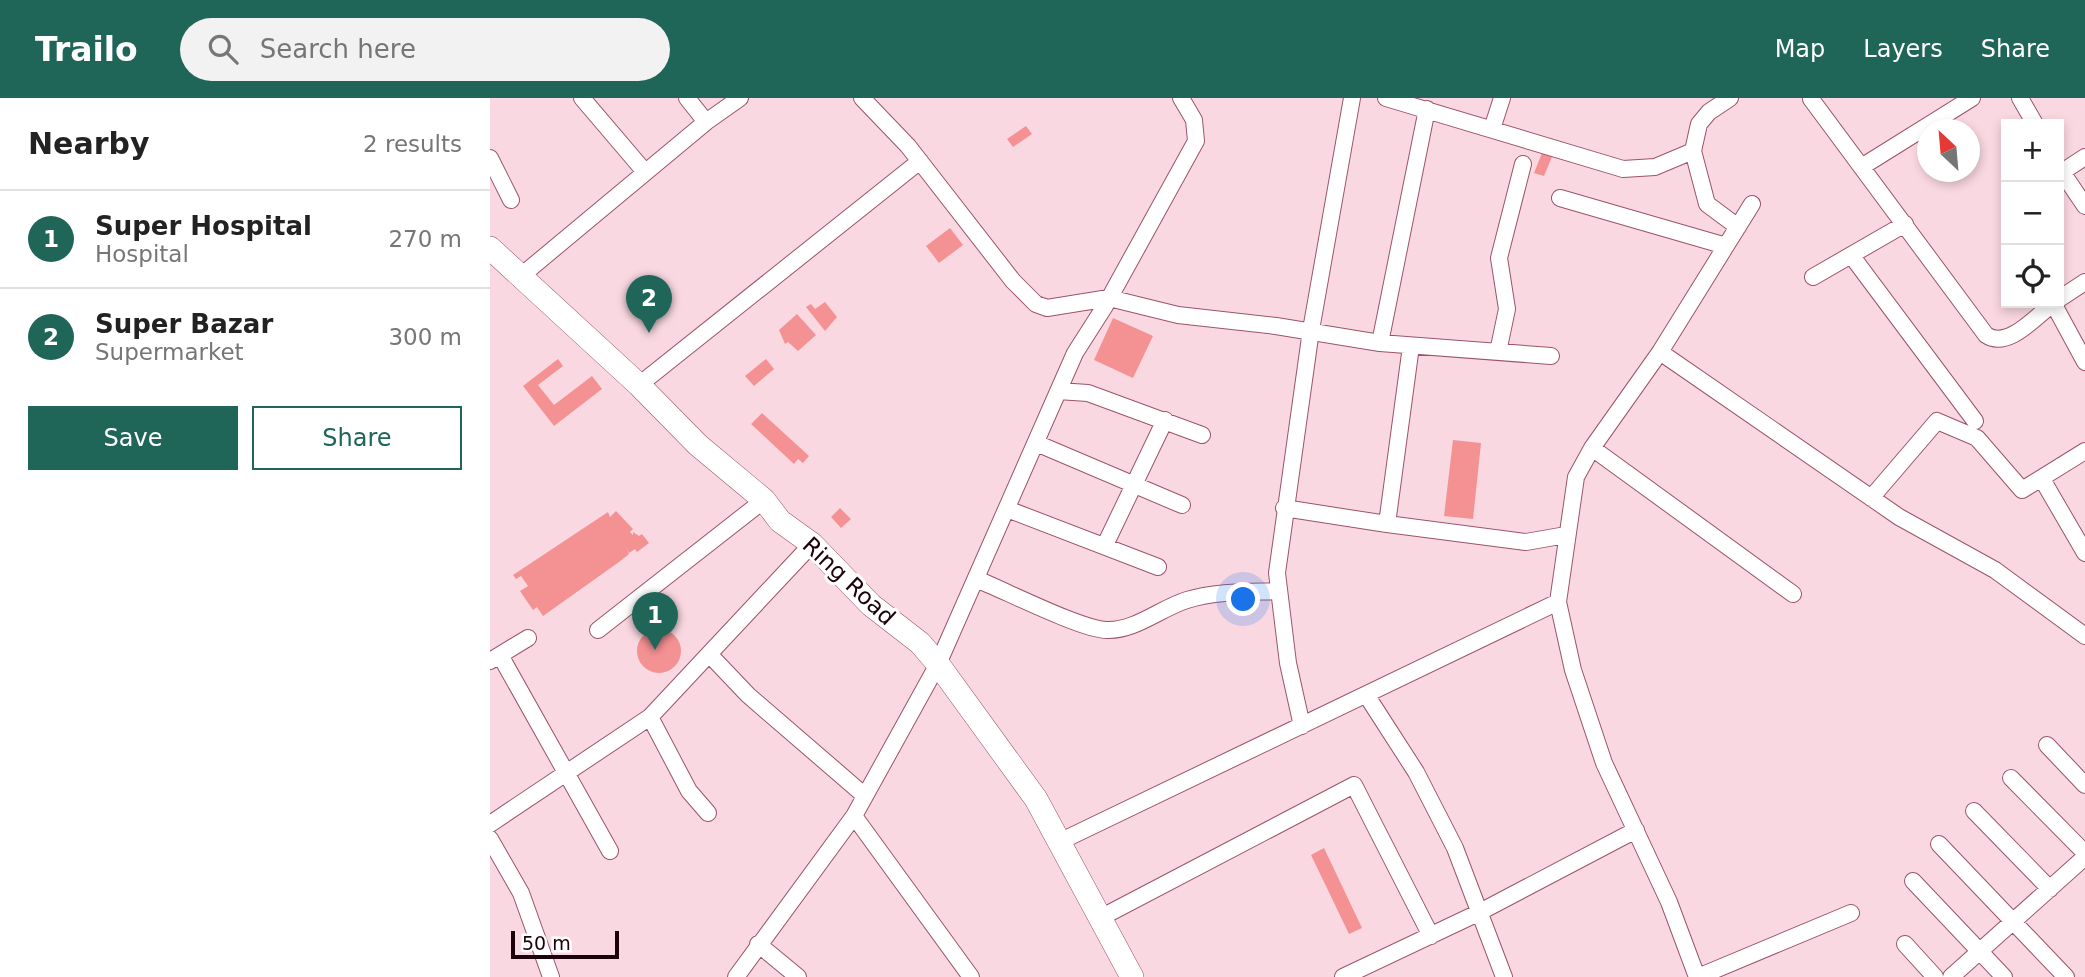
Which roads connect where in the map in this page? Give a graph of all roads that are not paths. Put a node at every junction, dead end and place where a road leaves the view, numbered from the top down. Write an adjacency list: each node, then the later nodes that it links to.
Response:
1 (582, 98): 24 (street)
2 (687, 98): 15 (street)
3 (740, 98): 15 (street)
4 (862, 98): 20 (street)
5 (1181, 98): 39 (street)
6 (1352, 98): 42 (street)
7 (1386, 98): 13 (street)
8 (1502, 98): 16 (street)
9 (1730, 98): 17 (street)
10 (1972, 98): 22 (street)
11 (2020, 98): 14 (street)
12 (1811, 99): 22 (street)
13 (1427, 109): 16 (street); 43 (street)
14 (2032, 119)
15 (706, 122): 24 (street)
16 (1492, 129): 17 (street)
17 (1693, 151): 31 (street)
18 (2085, 157): 23 (street)
19 (490, 158): 27 (street)
20 (920, 161): 39 (street); 49 (street)
21 (1523, 164): 45 (street)
22 (1863, 166): 30 (street)
23 (2064, 167)
24 (645, 172): 35 (street)
25 (2064, 175): 29 (street)
26 (1560, 198): 32 (street)
27 (511, 200)
28 (1752, 204): 31 (street)
29 (2085, 206)
30 (1905, 224): 34 (street); 40 (street)
31 (1738, 227): 32 (street)
32 (1726, 246): 46 (street)
33 (490, 247): 35 (main road, Ring Road)
34 (1851, 255): 36 (street); 52 (street)
35 (521, 276): 49 (main road, Ring Road)
36 (1813, 277)
37 (2085, 282): 38 (street)
38 (2064, 296)
39 (1109, 298): 42 (street); 50 (street)
40 (2047, 308)
41 (2056, 308): 48 (street)
42 (1311, 330): 43 (street); 62 (street)
43 (1380, 343): 44 (street)
44 (1411, 346): 45 (street); 64 (street)
45 (1498, 352): 47 (street)
46 (1660, 352): 55 (street); 59 (street)
47 (1551, 356)
48 (2085, 362)
49 (639, 385): 60 (main road, Ring Road)
50 (1058, 391): 51 (street); 54 (street)
51 (1166, 420): 53 (street); 58 (street)
52 (1975, 421)
53 (1202, 435)
54 (1036, 443): 58 (street); 63 (street)
55 (1591, 448): 65 (street); 72 (street)
56 (2085, 451): 57 (street)
57 (2042, 479): 59 (street); 68 (street)
58 (1137, 484): 61 (street); 67 (street)
59 (1871, 498): 75 (street)
60 (764, 500): 66 (main road, Ring Road); 74 (street)
61 (1182, 505)
62 (1284, 508): 64 (street); 71 (street)
63 (1006, 509): 67 (street); 70 (street)
64 (1387, 524): 65 (street)
65 (1566, 535): 73 (street)
66 (812, 544): 77 (street); 79 (main road, Ring Road)
67 (1105, 545): 69 (street)
68 (2085, 553)
69 (1158, 567)
70 (976, 579): 71 (street); 79 (street)
71 (1279, 591): 82 (street)
72 (1793, 594)
73 (1558, 602): 80 (street); 92 (street)
74 (598, 630)
75 (2085, 636)
76 (528, 638): 78 (street)
77 (709, 654): 81 (street); 87 (street)
78 (495, 658): 84 (street)
79 (938, 664): 87 (street); 94 (main road, Ring Road)
80 (1367, 696): 82 (street); 100 (street)
81 (650, 717): 84 (street); 89 (street)
82 (1302, 726): 94 (street)
83 (2047, 745): 86 (street)
84 (566, 770): 91 (street); 96 (street)
85 (2011, 778): 97 (street)
86 (2085, 785)
87 (865, 796): 90 (street)
88 (1975, 811): 99 (street)
89 (708, 813)
90 (854, 816): 105 (street); 112 (street)
91 (490, 824)
92 (1636, 830): 100 (street); 115 (street)
93 (490, 839): 109 (street)
94 (1059, 842): 102 (main road, Ring Road)
95 (1939, 844): 103 (street)
96 (610, 851)
97 (2085, 855): 99 (street)
98 (1913, 881): 107 (street)
99 (2050, 889): 103 (street)
100 (1478, 913): 104 (street); 114 (street)
101 (1851, 913): 115 (street)
102 (1100, 918): 104 (street); 108 (main road, Ring Road)
103 (2015, 920): 107 (street); 119 (street)
104 (1431, 936): 113 (street)
105 (758, 944): 110 (street); 111 (street)
106 (1905, 944): 116 (street)
107 (1980, 952): 117 (street); 118 (street)
108 (1130, 976)
109 (551, 977)
110 (736, 977)
111 (798, 977)
112 (971, 977)
113 (1343, 977)
114 (1504, 977)
115 (1698, 977)
116 (1935, 977)
117 (1951, 977)
118 (2004, 977)
119 (2066, 977)

